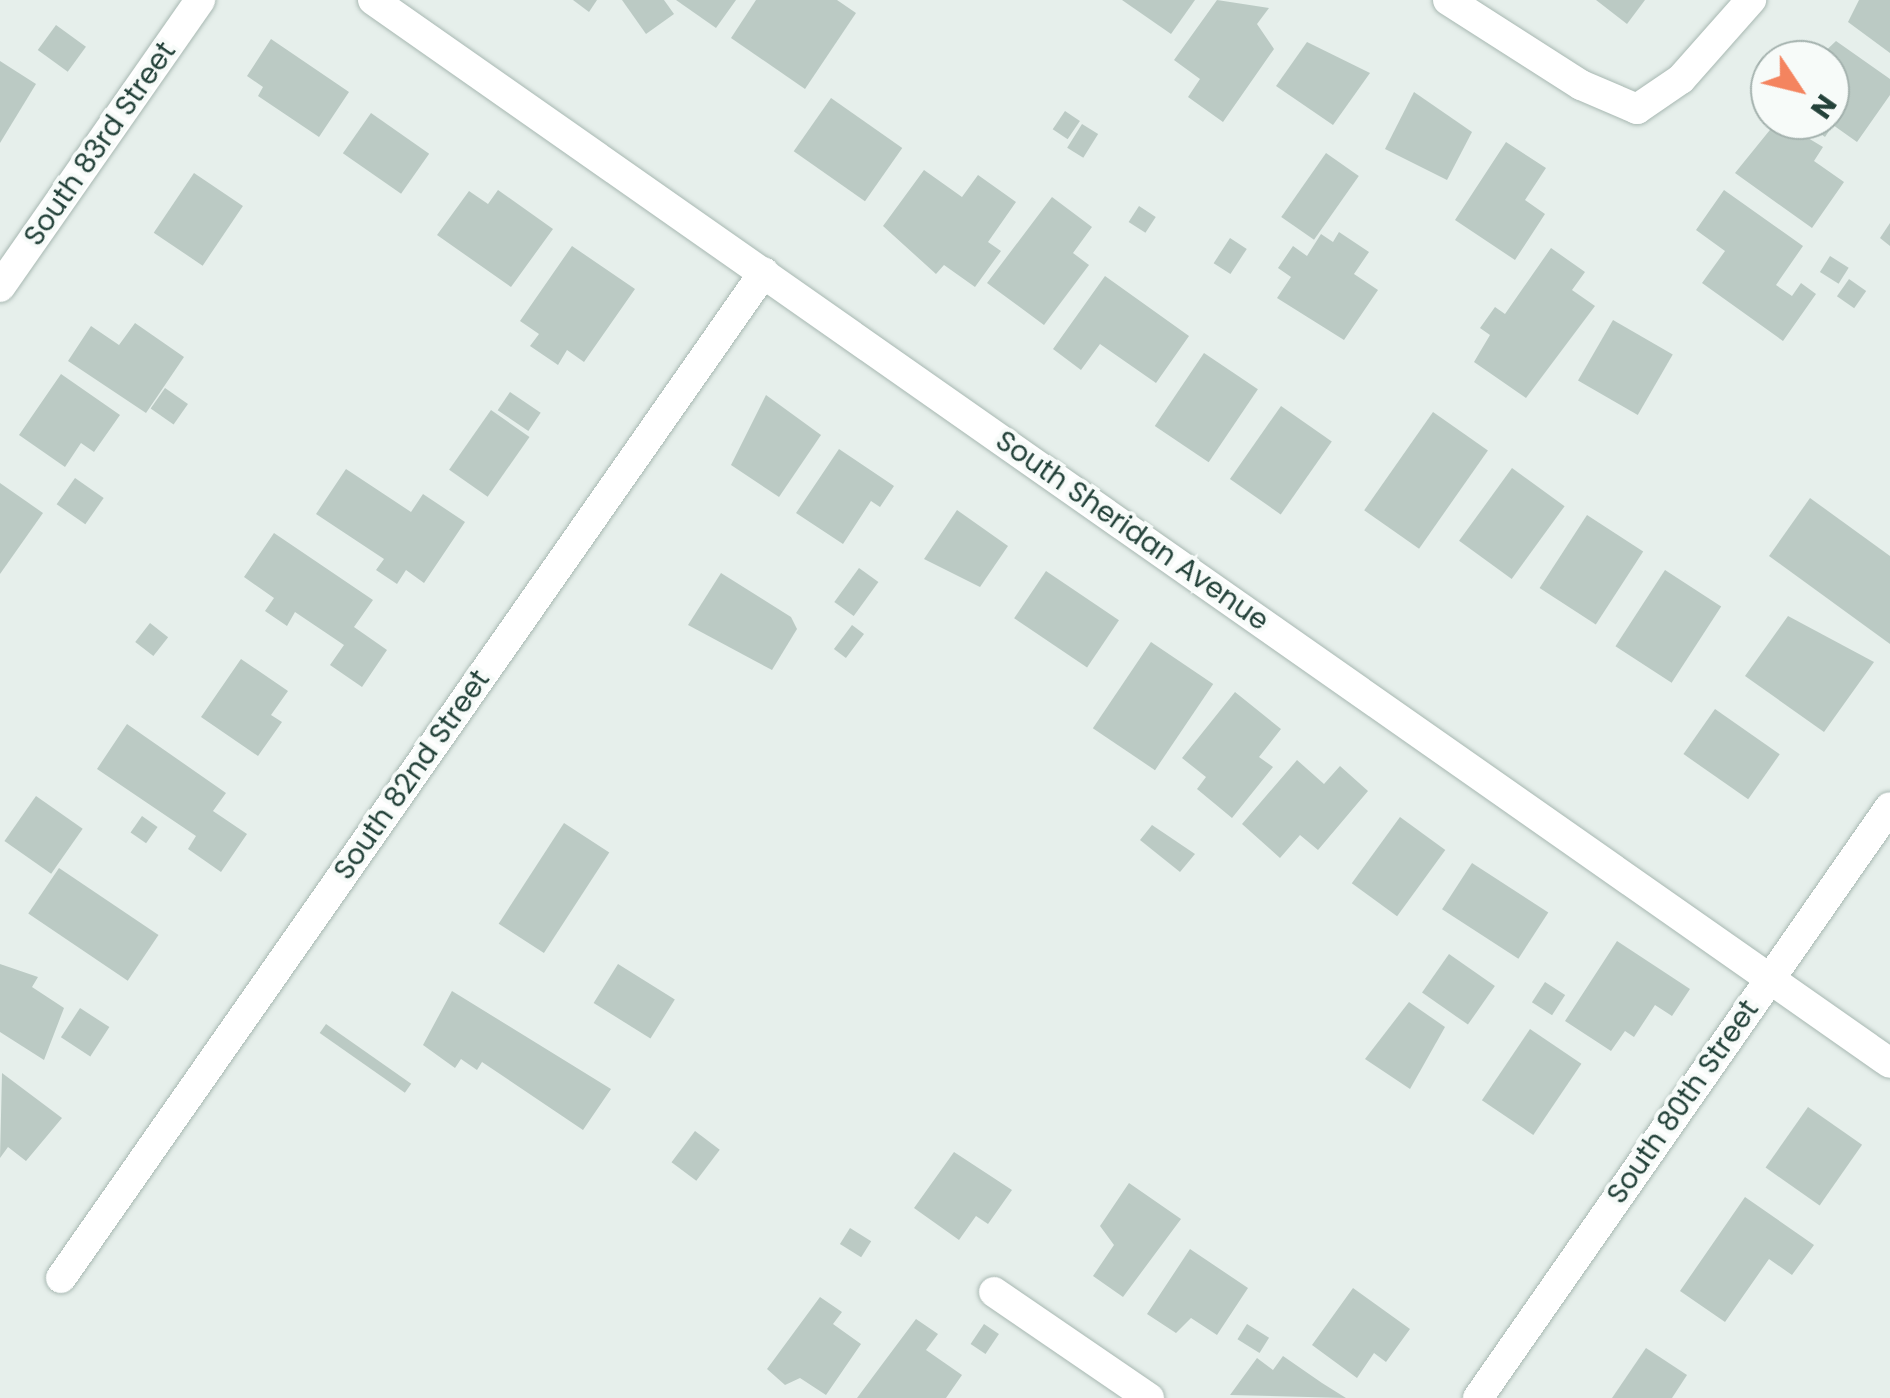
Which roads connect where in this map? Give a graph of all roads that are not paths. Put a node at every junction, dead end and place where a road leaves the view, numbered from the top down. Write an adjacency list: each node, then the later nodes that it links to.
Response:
1 (200, 0): 6 (street, South 83rd Street)
2 (373, 0): 5 (street, South Sheridan Avenue)
3 (1448, 0): 4 (street)
4 (1751, 0)
5 (764, 272): 8 (street, South Sheridan Avenue); 10 (street, South 82nd Street)
6 (0, 288)
7 (1890, 807): 8 (street, South 80th Street)
8 (1769, 978): 9 (street, South Sheridan Avenue); 13 (street, South 80th Street)
9 (1890, 1063)
10 (61, 1278)
11 (994, 1292): 12 (street)
12 (1149, 1398)
13 (1478, 1398)

